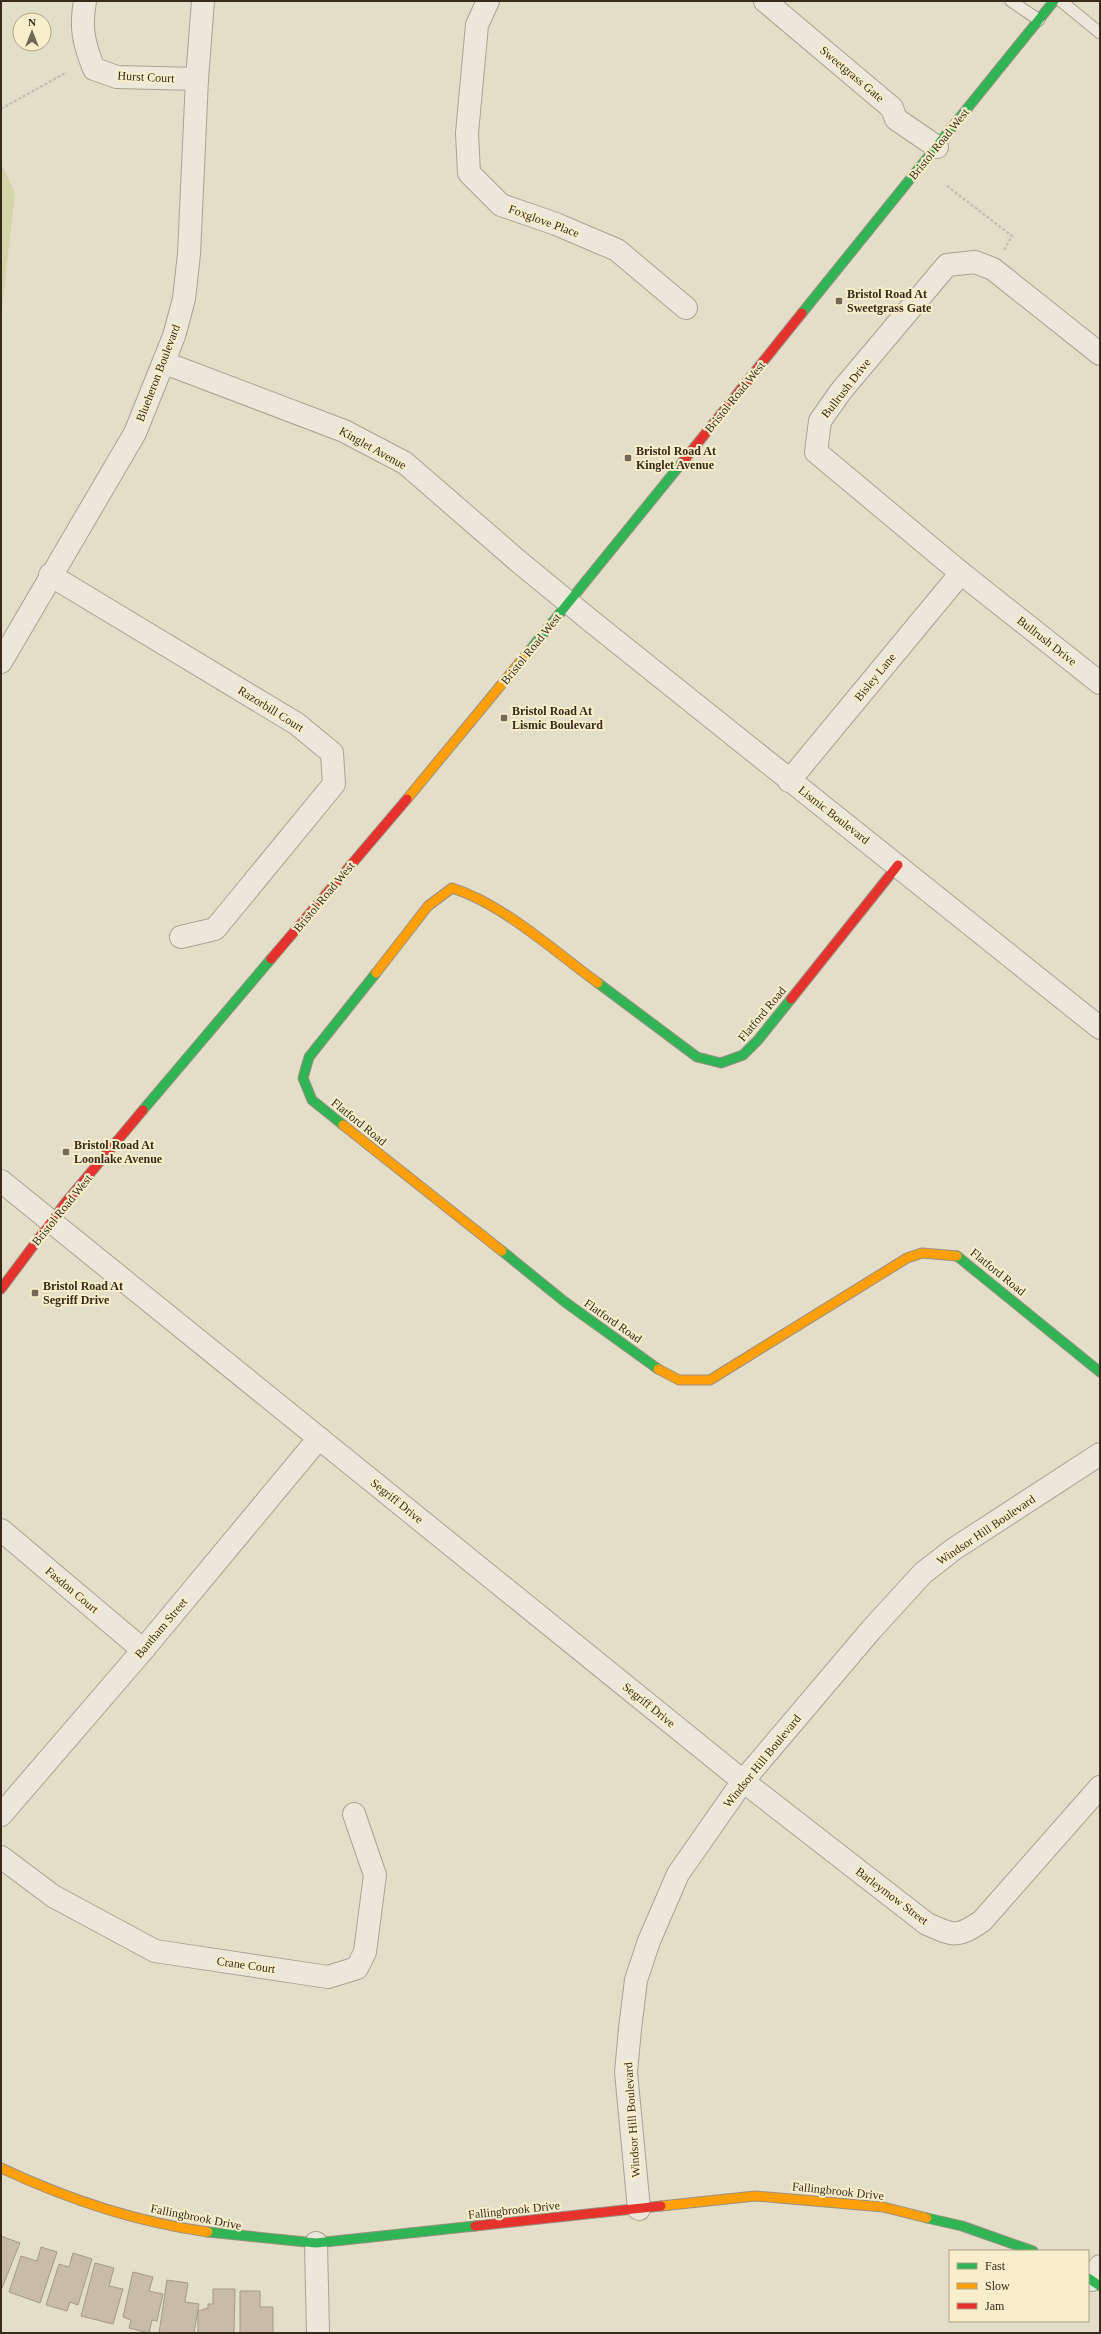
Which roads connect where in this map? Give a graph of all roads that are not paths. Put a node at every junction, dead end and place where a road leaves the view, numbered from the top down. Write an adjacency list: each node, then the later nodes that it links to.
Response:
1 (85, 1): 10 (street, Hurst Court)
2 (203, 1): 10 (street, Blueheron Boulevard)
3 (488, 1): 12 (street, Foxglove Place)
4 (765, 1): 11 (street, Sweetgrass Gate)
5 (1011, 1): 8 (lane)
6 (1054, 1): 8 (street, Bristol Road West)
7 (1061, 1): 9 (lane)
8 (1039, 20): 11 (street, Bristol Road West)
9 (1100, 33)
10 (196, 79): 14 (street, Blueheron Boulevard)
11 (937, 147): 17 (street, Bristol Road West)
12 (686, 308)
13 (1100, 354): 15 (street, Bullrush Drive)
14 (165, 363): 16 (street, Blueheron Boulevard); 17 (street, Kinglet Avenue)
15 (961, 573): 19 (street, Bullrush Drive); 20 (street, Bisley Lane)
16 (50, 575): 18 (street, Blueheron Boulevard); 22 (street, Razorbill Court)
17 (569, 603): 20 (street, Lismic Boulevard); 25 (street, Bristol Road West)
18 (1, 662)
19 (1100, 683)
20 (789, 781): 21 (street, Lismic Boulevard)
21 (898, 865): 23 (street, Lismic Boulevard); 27 (street, Flatford Road)
22 (181, 937)
23 (1100, 1028)
24 (1, 1181): 25 (street, Segriff Drive)
25 (51, 1222): 26 (street, Bristol Road West); 28 (street, Segriff Drive)
26 (1, 1289)
27 (1100, 1372)
28 (319, 1438): 31 (street, Bantham Street); 32 (street, Segriff Drive)
29 (1100, 1454): 32 (street, Windsor Hill Boulevard)
30 (1, 1530): 31 (street, Fasdon Court)
31 (143, 1650): 35 (street, Bantham Street)
32 (743, 1780): 33 (street, Barleymow Street); 38 (street, Windsor Hill Boulevard)
33 (1100, 1787)
34 (354, 1814): 36 (street, Crane Court)
35 (1, 1815)
36 (1, 1857)
37 (1, 2168): 39 (street, Fallingbrook Drive)
38 (639, 2209): 39 (street, Fallingbrook Drive); 40 (street, Fallingbrook Drive)
39 (316, 2243): 41 (street)
40 (1030, 2250)
41 (318, 2333)

